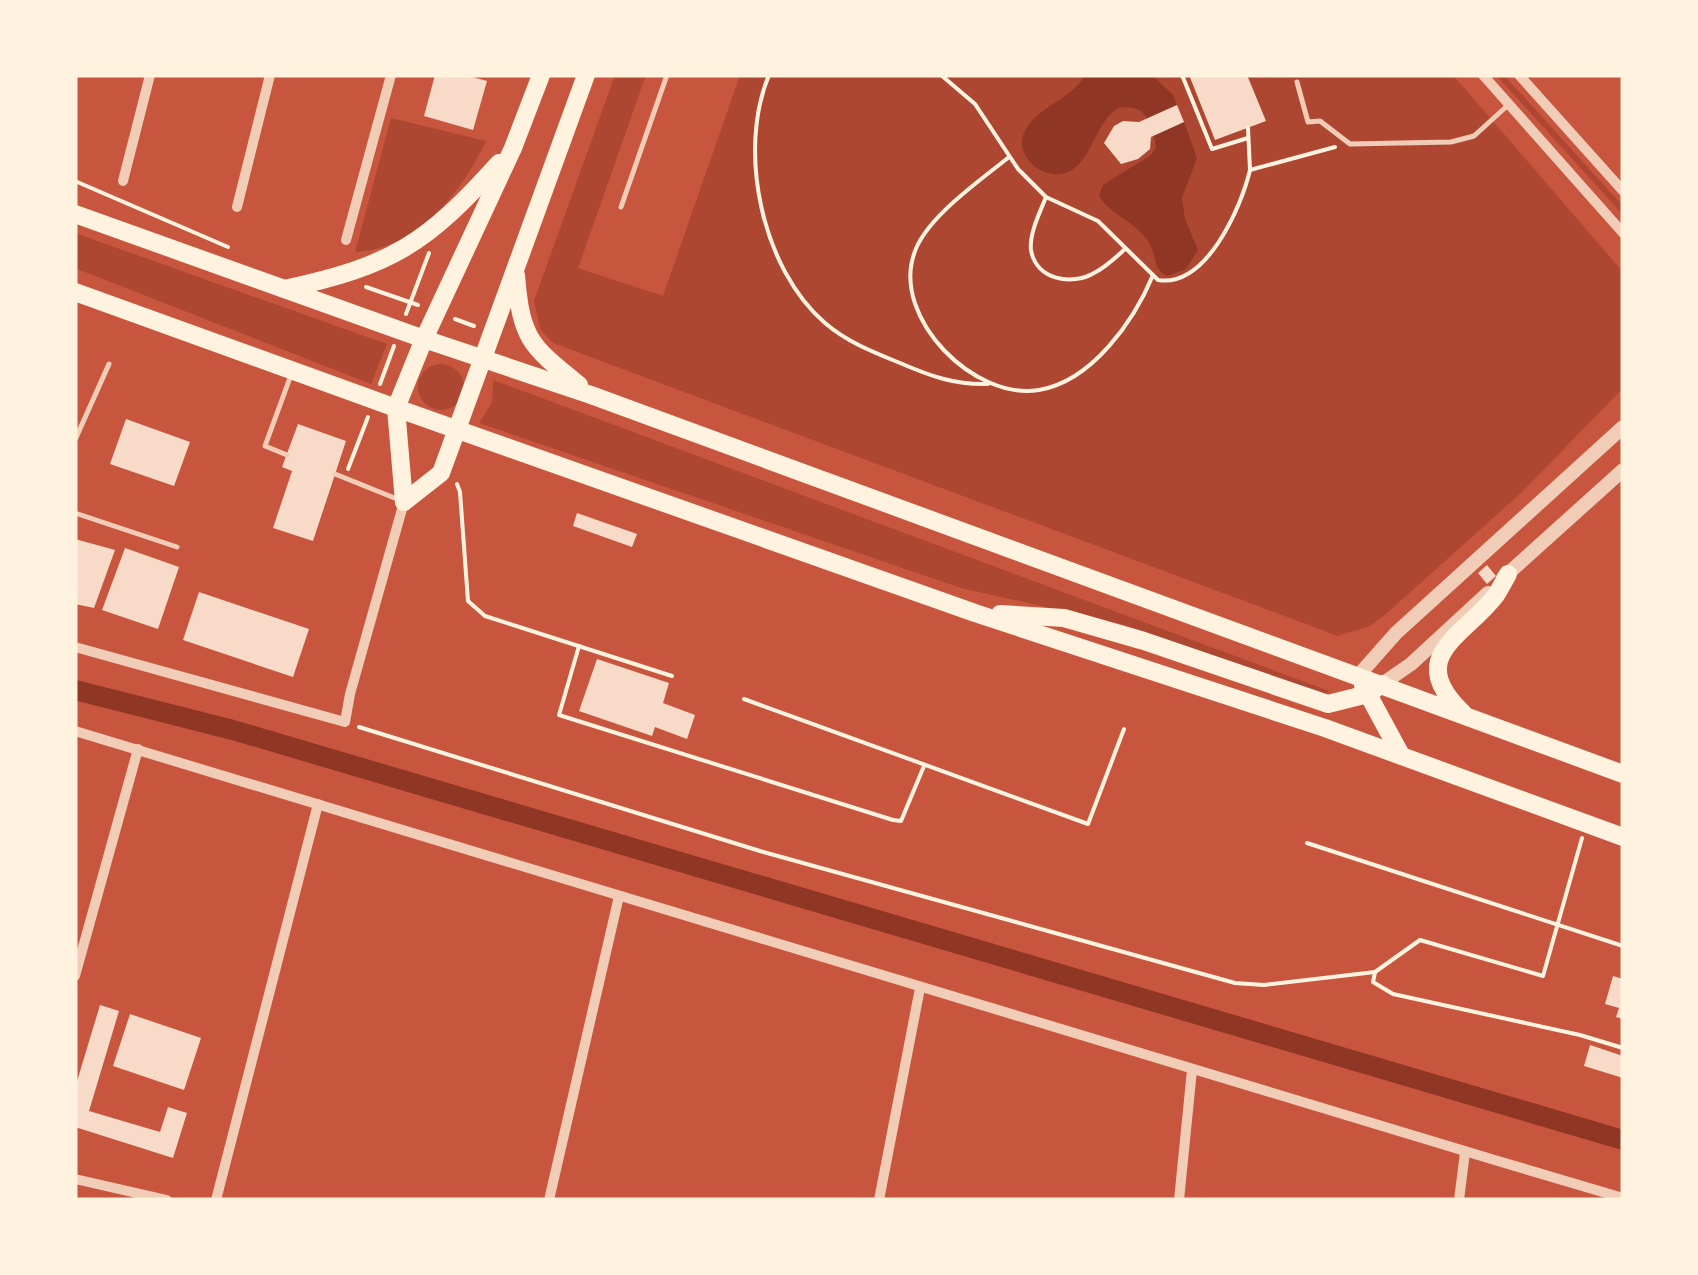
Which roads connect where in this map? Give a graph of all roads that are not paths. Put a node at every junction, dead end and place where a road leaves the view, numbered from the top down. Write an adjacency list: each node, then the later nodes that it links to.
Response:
1 (150, 75): 12 (street)
2 (270, 75): 15 (street)
3 (391, 75): 18 (street)
4 (540, 75): 11 (main road)
5 (586, 75): 19 (main road)
6 (667, 75): 14 (lane)
7 (1483, 75): 10 (street)
8 (1518, 75): 13 (street)
9 (1296, 82): 10 (lane)
10 (1509, 104): 17 (street)
11 (513, 148): 20 (main road); 22 (main road)
12 (123, 181)
13 (1623, 191)
14 (621, 207)
15 (237, 208)
16 (75, 214): 20 (main road)
17 (1623, 233)
18 (346, 240)
19 (515, 266): 23 (main road); 26 (main road)
20 (284, 290): 22 (main road)
21 (75, 292): 25 (main road)
22 (424, 338): 23 (main road); 27 (main road)
23 (484, 359): 26 (main road); 29 (main road)
24 (109, 364): 30 (lane)
25 (292, 372): 27 (main road); 31 (lane)
26 (591, 395): 40 (main road)
27 (396, 408): 29 (main road); 34 (main road)
28 (1623, 427): 40 (street)
29 (456, 429): 34 (main road); 38 (main road)
30 (75, 440)
31 (286, 455)
32 (1623, 470): 37 (street)
33 (335, 474): 34 (lane)
34 (404, 502): 39 (street)
35 (75, 513): 36 (lane)
36 (178, 546)
37 (1508, 574): 41 (street); 42 (main road)
38 (975, 613): 41 (main road); 45 (main road)
39 (75, 647)
40 (1358, 676): 41 (main road)
41 (1375, 689): 42 (main road); 45 (main road)
42 (1467, 716): 46 (main road)
43 (75, 731): 44 (street)
44 (138, 749): 47 (street); 50 (street)
45 (1401, 755): 48 (main road)
46 (1623, 774)
47 (318, 804): 49 (street); 57 (street)
48 (1623, 837)
49 (619, 896): 51 (street); 58 (street)
50 (75, 976)
51 (920, 988): 52 (street); 59 (street)
52 (1192, 1070): 53 (street); 60 (street)
53 (1465, 1152): 55 (street); 61 (street)
54 (75, 1178): 56 (street)
55 (1623, 1198)
56 (167, 1200)
57 (216, 1200)
58 (549, 1200)
59 (879, 1200)
60 (1178, 1200)
61 (1459, 1200)

